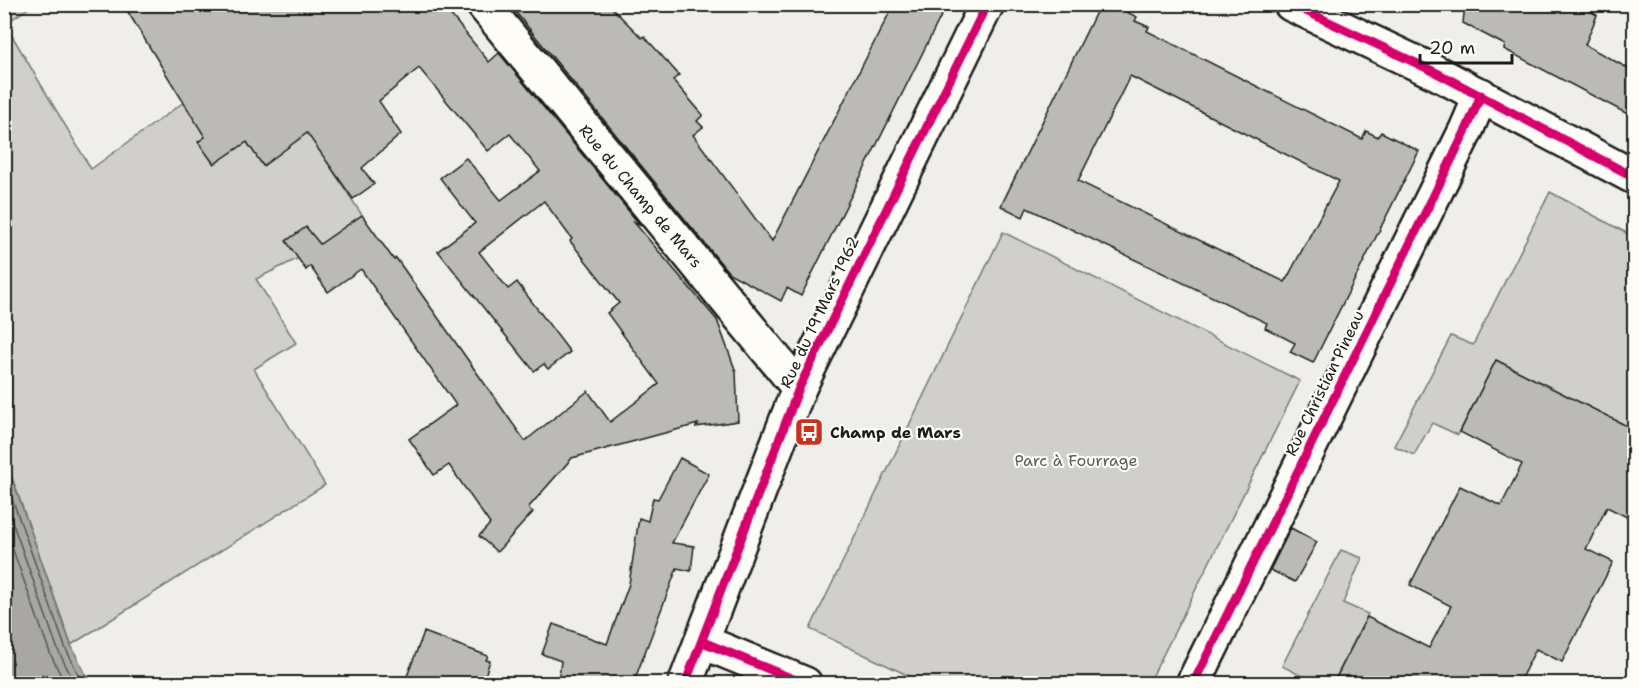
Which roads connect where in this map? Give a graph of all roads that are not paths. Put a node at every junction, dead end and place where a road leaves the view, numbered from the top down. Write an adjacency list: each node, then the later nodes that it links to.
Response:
1 (483, 4): 6 (street, Rue du Champ de Mars)
2 (987, 4): 6 (street, Rue du 19 Mars 1962)
3 (1291, 4): 4 (street)
4 (1481, 95): 5 (street); 10 (street, Rue Christian Pineau)
5 (1635, 177)
6 (799, 388): 7 (street, Rue du 19 Mars 1962)
7 (703, 642): 8 (street, Rue du 19 Mars 1962); 9 (street)
8 (685, 684)
9 (805, 684)
10 (1192, 684)

